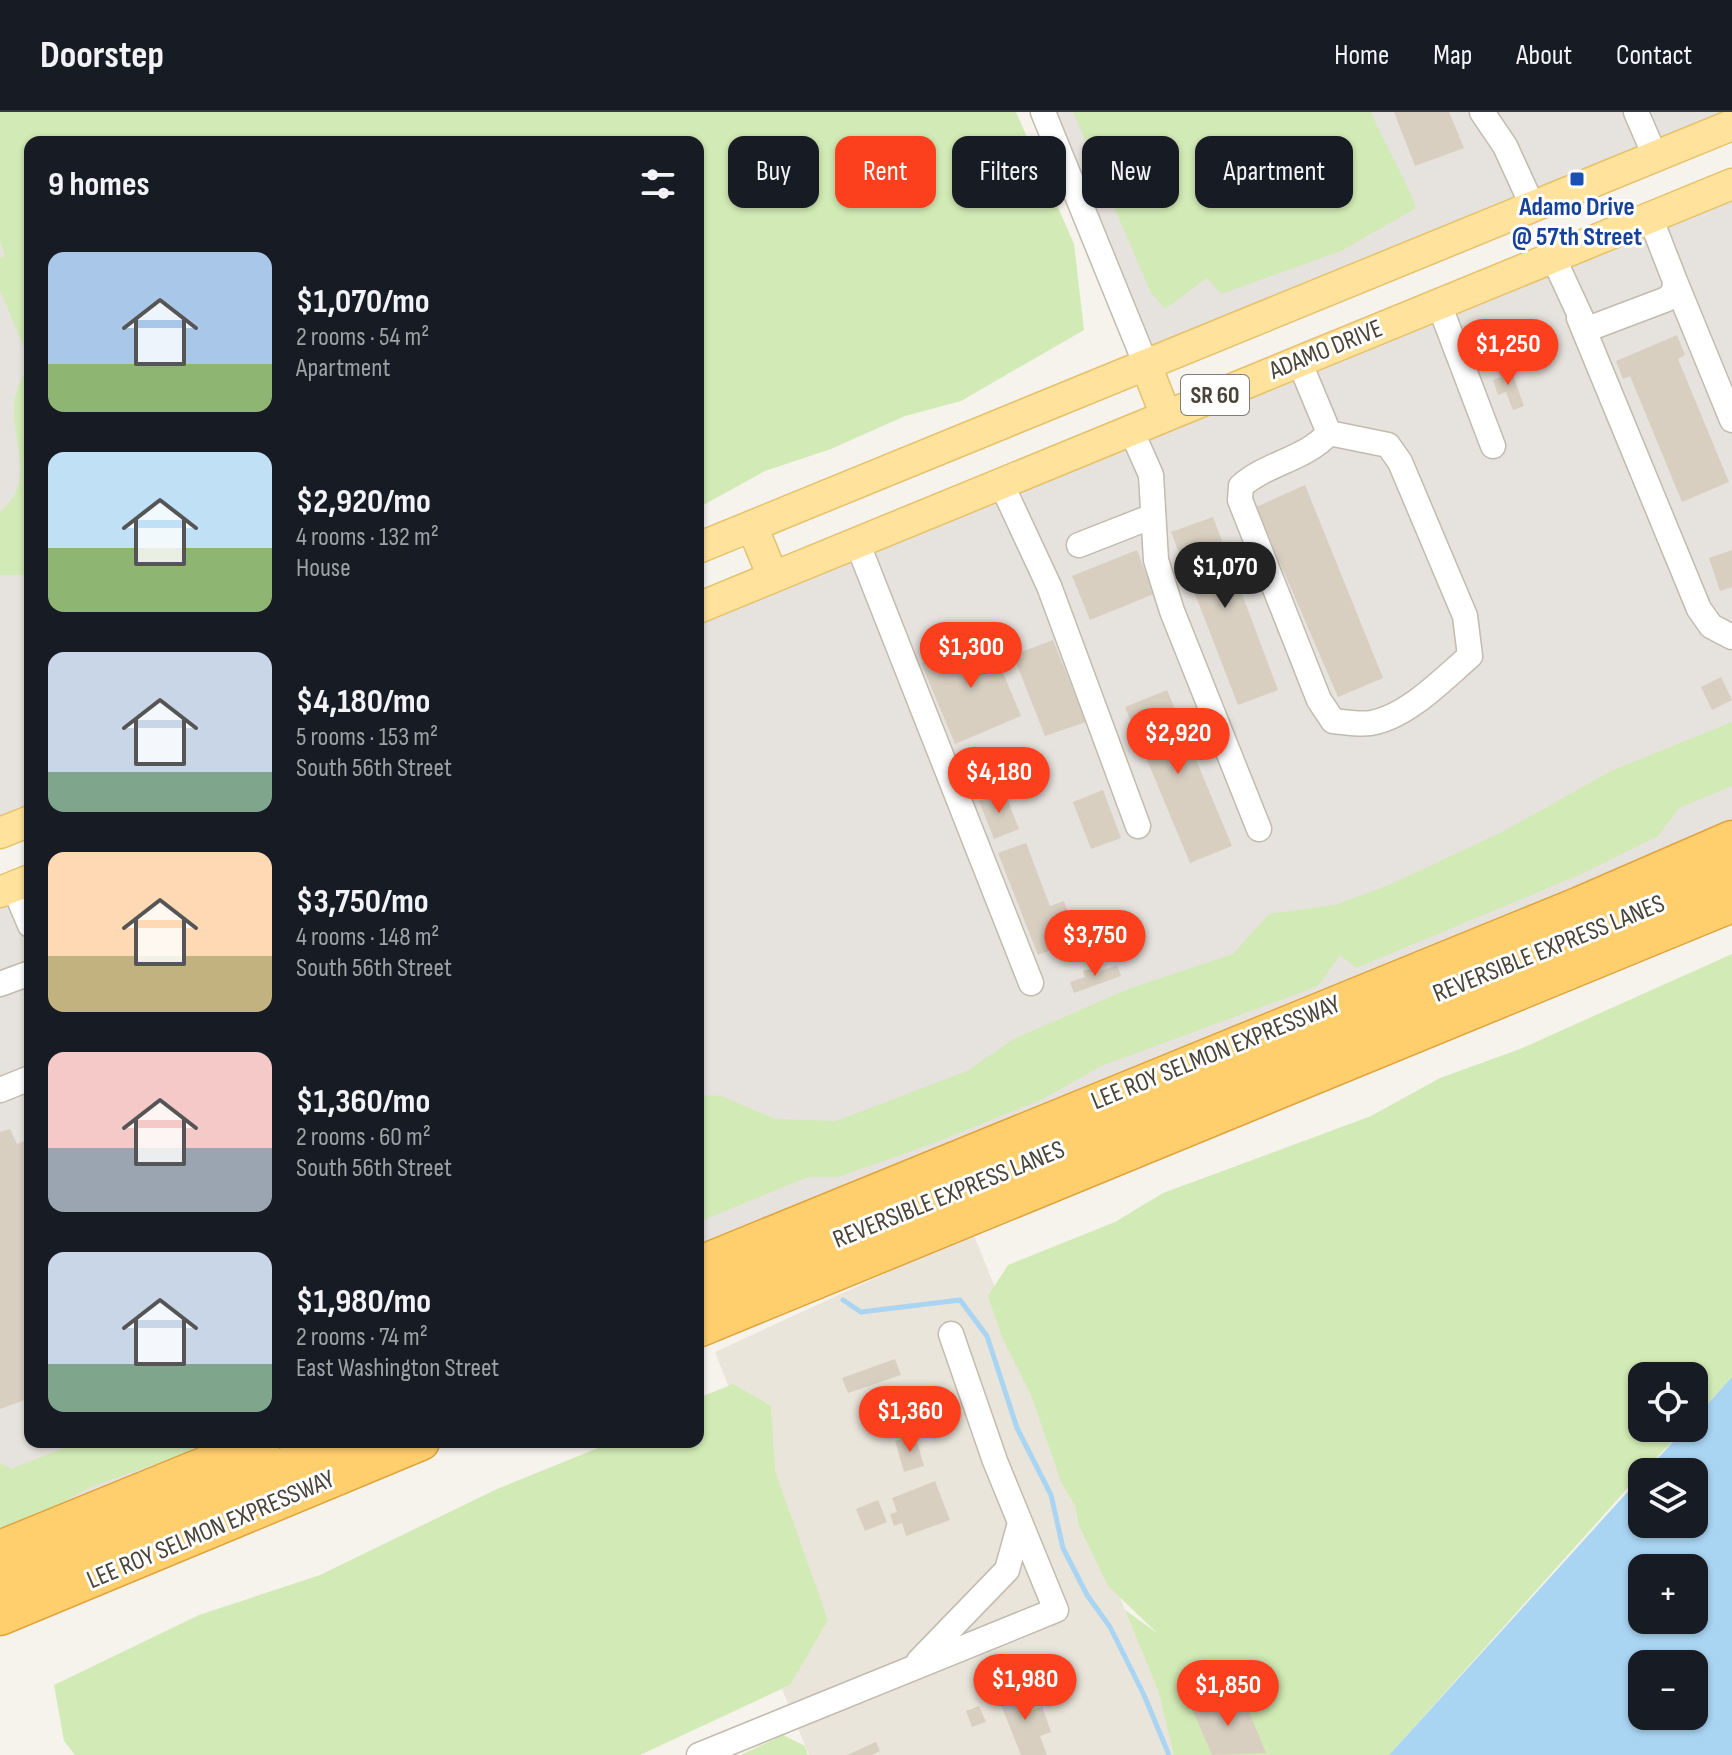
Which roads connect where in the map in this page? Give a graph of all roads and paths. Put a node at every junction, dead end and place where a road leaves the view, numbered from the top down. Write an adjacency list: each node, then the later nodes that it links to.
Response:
1 (1043, 112): 14 (street)
2 (1482, 112): 7 (street)
3 (1636, 112): 5 (street)
4 (1732, 125): 5 (main road, ADAMO DRIVE / SR 60)
5 (1655, 156): 7 (main road, ADAMO DRIVE / SR 60)
6 (1732, 184): 8 (main road, ADAMO DRIVE / SR 60)
7 (1533, 207): 14 (main road, ADAMO DRIVE / SR 60)
8 (1650, 217): 9 (main road, ADAMO DRIVE / SR 60); 10 (street)
9 (1553, 257): 11 (main road, ADAMO DRIVE / SR 60); 12 (street)
10 (1675, 281): 12 (street); 16 (street)
11 (1439, 304): 13 (main road, ADAMO DRIVE / SR 60); 19 (street)
12 (1579, 318): 28 (street)
13 (1299, 361): 15 (main road, ADAMO DRIVE / SR 60); 18 (street)
14 (1146, 365): 15 (main road); 22 (main road, ADAMO DRIVE / SR 60)
15 (1166, 416): 17 (main road, ADAMO DRIVE / SR 60)
16 (1732, 420)
17 (1131, 430): 20 (main road, ADAMO DRIVE / SR 60); 21 (street)
18 (1329, 433): 18 (street)
19 (1493, 446)
20 (1001, 483): 23 (main road, ADAMO DRIVE / SR 60); 30 (street)
21 (1153, 516): 24 (street); 31 (street)
22 (752, 526): 25 (main road, ADAMO DRIVE / SR 60); 26 (main road)
23 (857, 542): 26 (main road, ADAMO DRIVE / SR 60); 39 (street)
24 (1079, 545)
25 (704, 546)
26 (773, 577): 27 (main road, ADAMO DRIVE / SR 60)
27 (704, 606)
28 (1732, 637)
29 (24, 823): 32 (main road)
30 (1138, 826)
31 (1259, 829)
32 (0, 833)
33 (1732, 839): 43 (highway, LEE ROY SELMON EXPRESSWAY)
34 (1732, 872): 44 (highway, REVERSIBLE EXPRESS LANES)
35 (11, 884): 37 (street)
36 (1732, 904): 45 (highway)
37 (24, 912)
38 (24, 975): 40 (street)
39 (1031, 983)
40 (0, 984)
41 (24, 1080): 42 (street)
42 (0, 1090)
43 (704, 1263)
44 (704, 1296)
45 (704, 1327)
46 (951, 1334): 50 (street)
47 (247, 1448): 51 (highway)
48 (329, 1448): 52 (highway)
49 (407, 1448): 53 (highway, LEE ROY SELMON EXPRESSWAY)
50 (1020, 1523): 54 (street); 54 (street)
51 (0, 1549)
52 (0, 1582)
53 (14, 1612)
54 (908, 1671): 55 (street)
55 (699, 1755)

